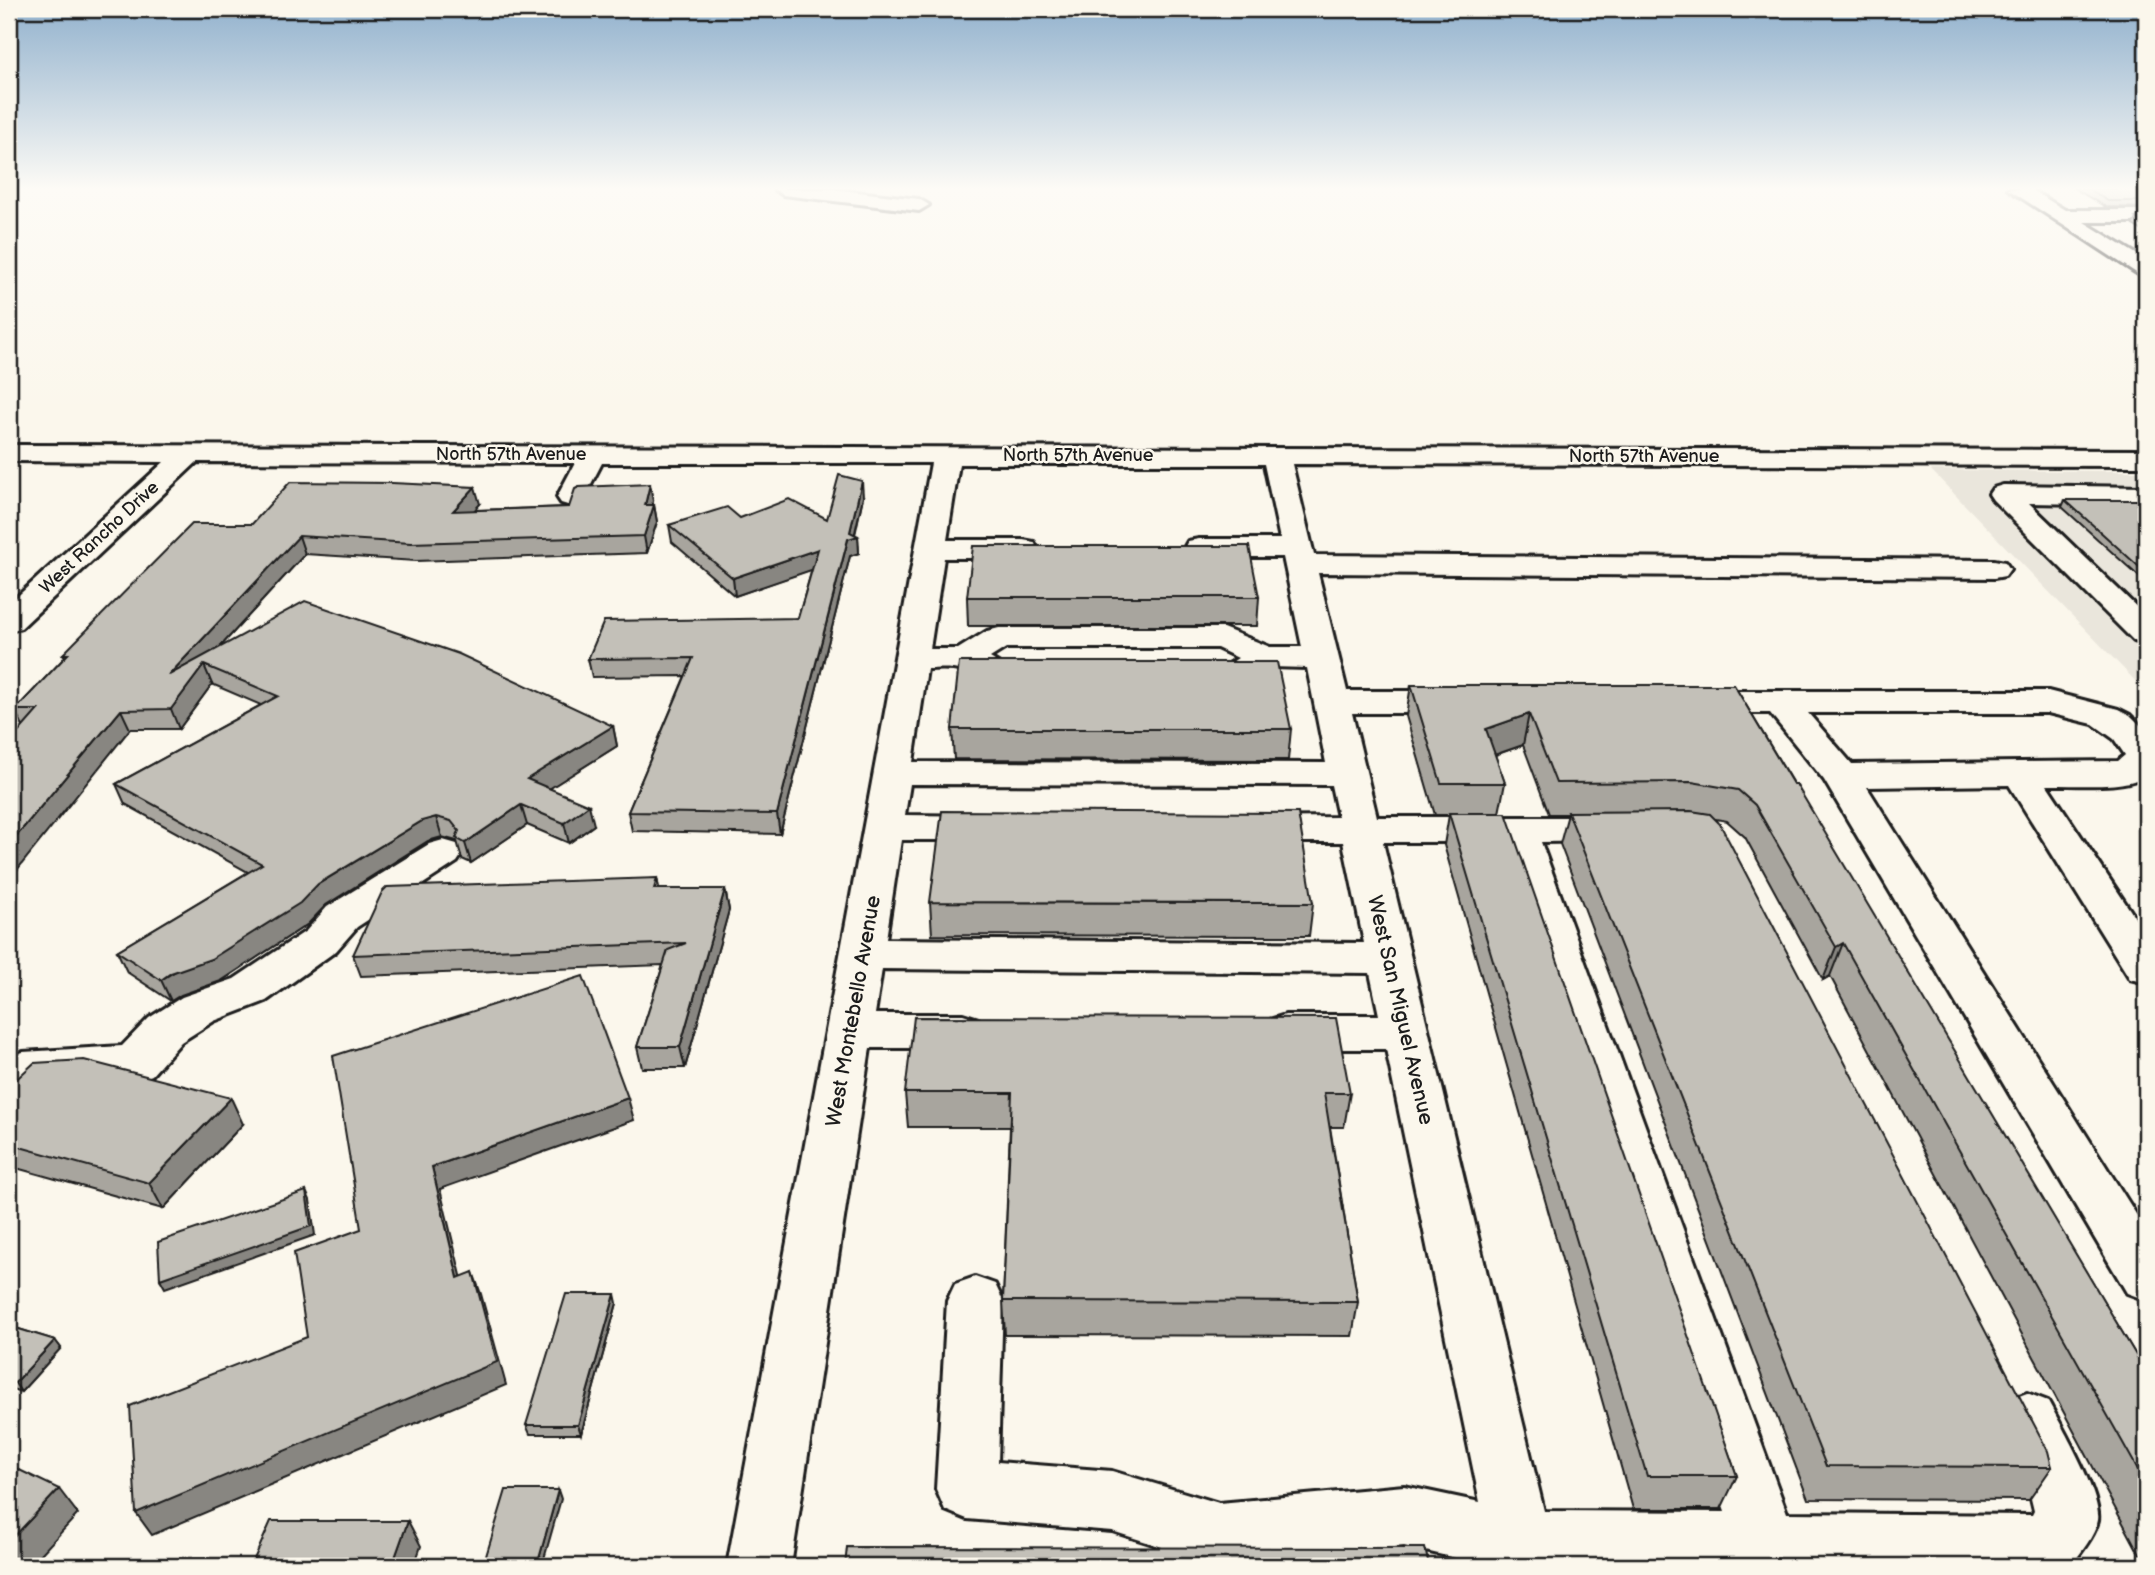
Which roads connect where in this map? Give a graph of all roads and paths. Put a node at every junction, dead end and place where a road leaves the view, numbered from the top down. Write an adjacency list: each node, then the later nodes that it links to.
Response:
1 (9, 453): 2 (street, North 57th Avenue)
2 (190, 453): 3 (street, North 57th Avenue); 17 (street, West Rancho Drive)
3 (593, 454): 5 (street, North 57th Avenue); 11 (street)
4 (1276, 455): 5 (street, North 57th Avenue); 6 (street, North 57th Avenue); 15 (street, West San Miguel Avenue)
5 (946, 456): 13 (street, West Montebello Avenue)
6 (1966, 457): 7 (street, North 57th Avenue); 9 (street)
7 (2133, 458): 8 (street)
8 (2146, 474)
9 (2003, 495): 10 (street); 18 (street)
10 (2146, 496)
11 (571, 497)
12 (1175, 548): 15 (street)
13 (930, 549): 14 (street); 21 (street, West Montebello Avenue)
14 (1053, 549)
15 (1299, 556): 16 (street); 20 (street, West San Miguel Avenue)
16 (1994, 569)
17 (9, 621)
18 (2146, 634)
19 (1264, 657): 20 (street); 22 (street); 24 (street)
20 (1322, 658): 25 (street, West San Miguel Avenue)
21 (912, 659): 22 (street); 29 (street, West Montebello Avenue)
22 (965, 659): 23 (street)
23 (1052, 678)
24 (1174, 679)
25 (1332, 702): 26 (street); 31 (street, West San Miguel Avenue)
26 (1494, 702)
27 (1658, 702): 28 (street)
28 (1780, 702): 30 (street); 32 (street)
29 (893, 773): 31 (street); 33 (street, West Montebello Avenue)
30 (2020, 773): 32 (street); 42 (street)
31 (1348, 774): 38 (street, West San Miguel Avenue)
32 (1841, 776): 48 (street)
33 (884, 827): 34 (street); 40 (street, West Montebello Avenue)
34 (1020, 828)
35 (1668, 828): 37 (street)
36 (1211, 830): 38 (street)
37 (1517, 830): 38 (street); 52 (street)
38 (1361, 831): 41 (street, West San Miguel Avenue)
39 (443, 853): 47 (street)
40 (862, 954): 41 (street); 43 (street, West Montebello Avenue)
41 (1389, 958): 46 (street, West San Miguel Avenue)
42 (2146, 968)
43 (849, 1031): 44 (street); 54 (street, West Montebello Avenue)
44 (1002, 1032)
45 (1239, 1032): 46 (street)
46 (1406, 1032): 51 (street, West San Miguel Avenue)
47 (9, 1077)
48 (2146, 1277)
49 (975, 1301): 51 (street)
50 (2005, 1378): 53 (street)
51 (1523, 1554): 52 (street)
52 (1772, 1556): 53 (street)
53 (2009, 1556)
54 (759, 1566)

